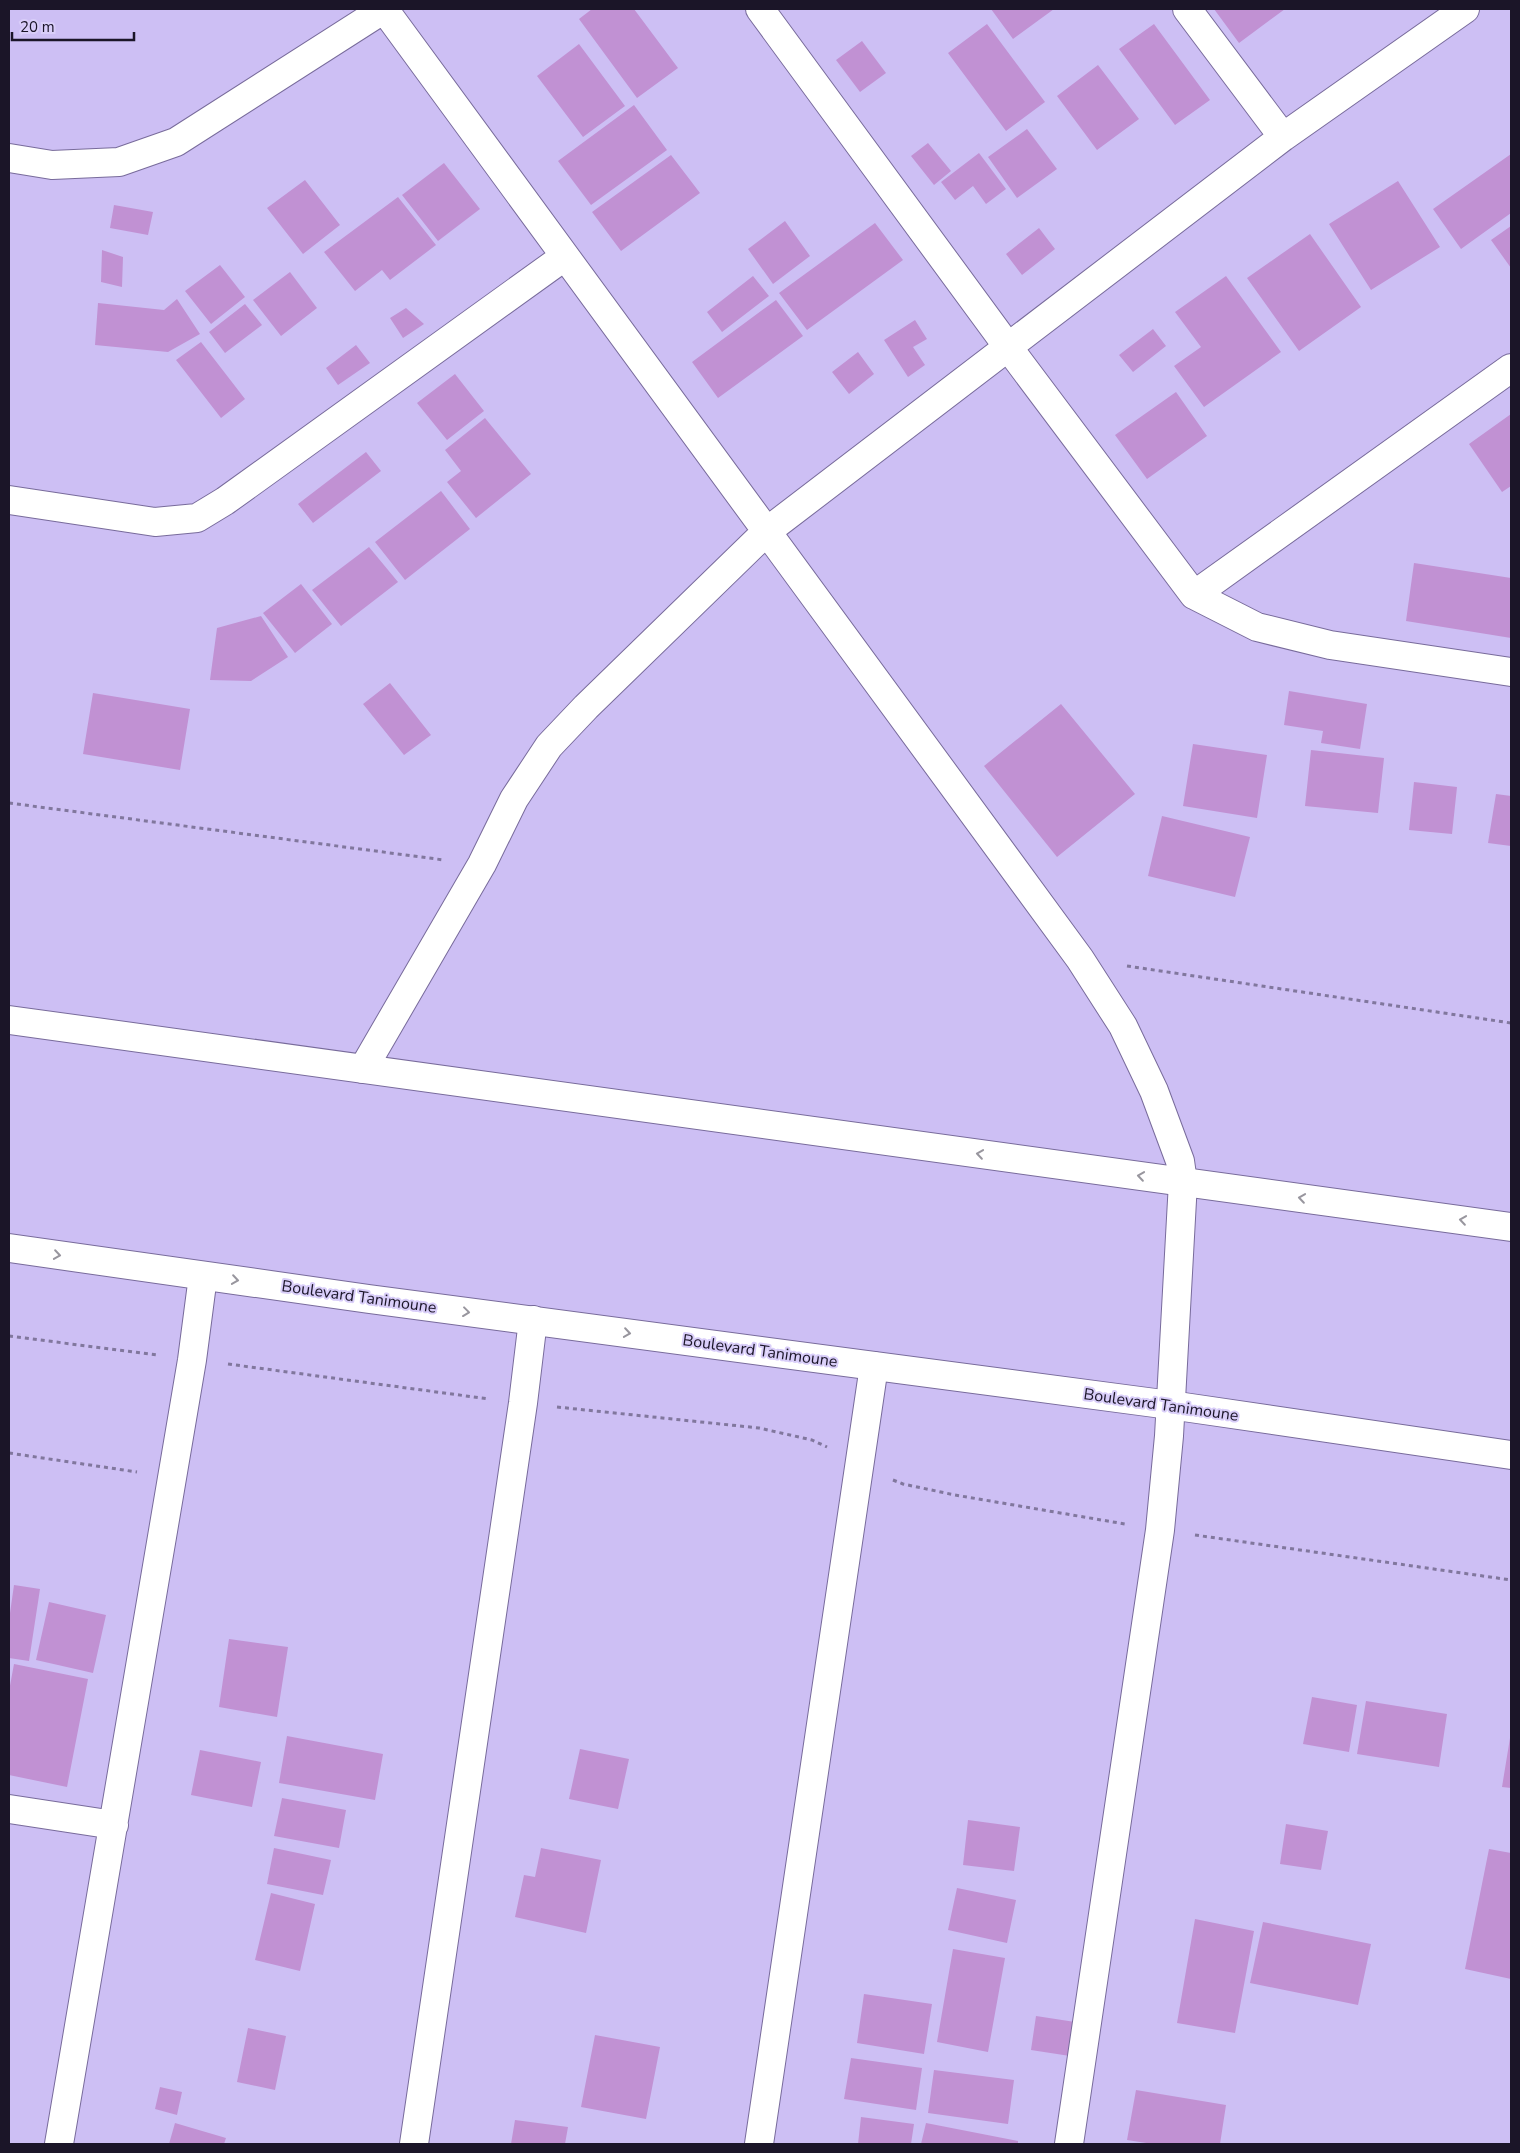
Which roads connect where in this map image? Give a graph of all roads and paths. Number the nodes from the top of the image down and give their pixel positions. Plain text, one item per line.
1 (384, 9) edge
2 (760, 9) edge
3 (1187, 9) edge
4 (1465, 9) edge
5 (1283, 137) junction
6 (9, 158) edge
7 (564, 257) junction
8 (1008, 347) junction
9 (1511, 368) edge
10 (9, 500) edge
11 (766, 532) junction
12 (1194, 595) junction
13 (1511, 672) edge
14 (9, 802) edge
15 (482, 864) junction
16 (1080, 959) junction
17 (9, 1020) edge
18 (1511, 1023) edge
19 (364, 1069) junction
20 (1183, 1182) junction
21 (1511, 1227) edge
22 (9, 1248) edge
23 (203, 1276) junction
24 (533, 1320) junction
25 (9, 1336) edge
26 (192, 1360) junction
27 (874, 1366) junction
28 (523, 1403) junction
29 (1170, 1405) junction
30 (9, 1452) edge
31 (1511, 1455) edge
32 (859, 1464) junction
33 (171, 1477) junction
34 (1160, 1530) junction
35 (1511, 1580) edge
36 (9, 1810) edge
37 (114, 1825) junction
38 (59, 2144) edge
39 (414, 2144) edge
40 (759, 2144) edge
41 (1069, 2144) edge

1 - 6 street
1 - 7 street
2 - 8 street
3 - 5 street
4 - 5 street
5 - 8 street
7 - 10 street
7 - 11 street
8 - 11 street
8 - 12 street
9 - 12 street
11 - 15 street
11 - 16 street
12 - 13 street
14 - 15 path
15 - 19 street
16 - 18 path
16 - 20 street
17 - 19 street
20 -> 19 street
21 -> 20 street
20 - 29 street
22 -> 23 street, Boulevard Tanimoune
23 -> 24 street, Boulevard Tanimoune
23 - 26 street
24 -> 27 street, Boulevard Tanimoune
24 - 28 street
25 - 26 path
26 - 28 path
26 - 33 street
27 - 29 street, Boulevard Tanimoune
27 - 32 street
28 - 32 path
28 - 39 street
29 - 31 street, Boulevard Tanimoune
29 - 34 street
30 - 33 path
32 - 34 path
32 - 40 street
33 - 37 street
34 - 35 path
34 - 41 street
36 - 37 street
37 - 38 street

